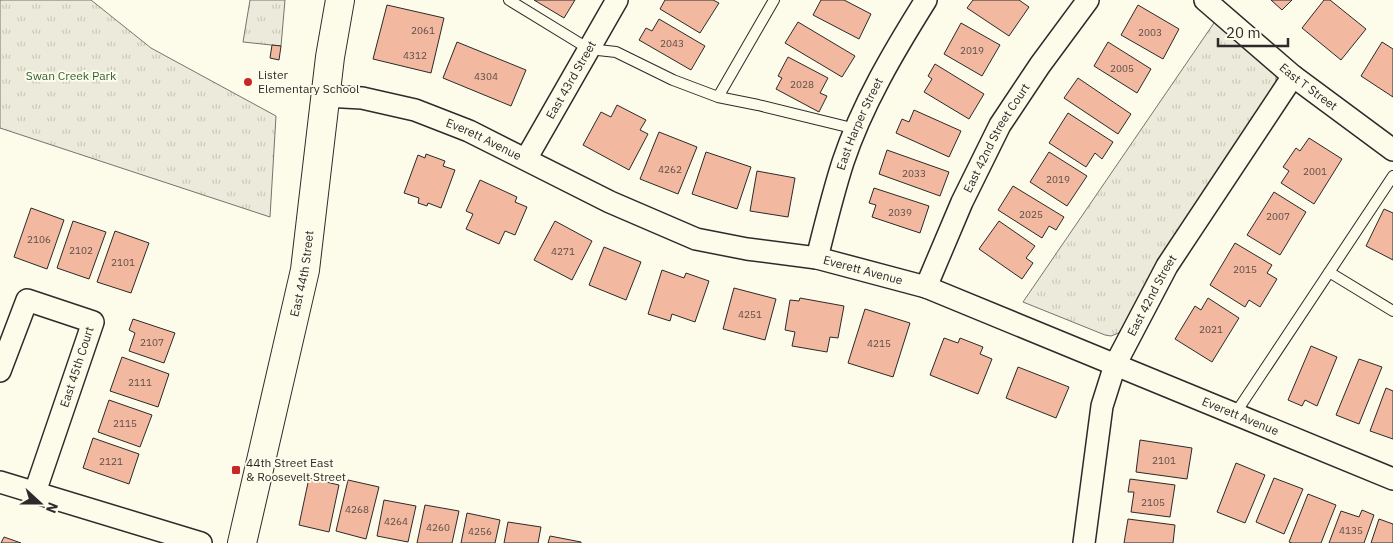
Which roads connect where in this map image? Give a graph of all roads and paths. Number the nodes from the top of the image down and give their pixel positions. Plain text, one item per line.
1 (340, 0) edge
2 (509, 0) edge
3 (618, 0) edge
4 (774, 0) edge
5 (926, 0) edge
6 (1088, 0) edge
7 (1205, 0) edge
8 (589, 49) junction
9 (1293, 76) junction
10 (326, 96) junction
11 (718, 97) junction
12 (856, 129) junction
13 (1393, 150) edge
14 (526, 159) junction
15 (1393, 176) edge
16 (817, 258) junction
17 (1329, 272) junction
18 (926, 287) junction
19 (1393, 311) edge
20 (1116, 364) junction
21 (0, 371) edge
22 (1235, 414) junction
23 (1393, 479) edge
24 (0, 482) edge
25 (35, 492) junction
26 (201, 543) edge
27 (242, 543) edge
28 (1084, 543) edge

1 - 10 street, East 44th Street
2 - 8 lane
3 - 8 street, East 43rd Street
4 - 11 lane
5 - 12 street, East Harper Street
6 - 18 street, East 42nd Street Court
7 - 9 street, East T Street
8 - 11 lane
8 - 14 street, East 43rd Street
9 - 13 street, East T Street
9 - 20 street, East 42nd Street
10 - 14 street, Everett Avenue
10 - 27 street, East 44th Street
11 - 12 lane
12 - 16 street, East Harper Street
14 - 16 street, Everett Avenue
15 - 17 lane
16 - 18 street, Everett Avenue
17 - 19 lane
17 - 22 lane
18 - 20 street, Everett Avenue
20 - 22 street, Everett Avenue
20 - 28 street, East 42nd Street
21 - 25 street, East 45th Court
22 - 23 street, Everett Avenue
24 - 25 street
25 - 26 street

